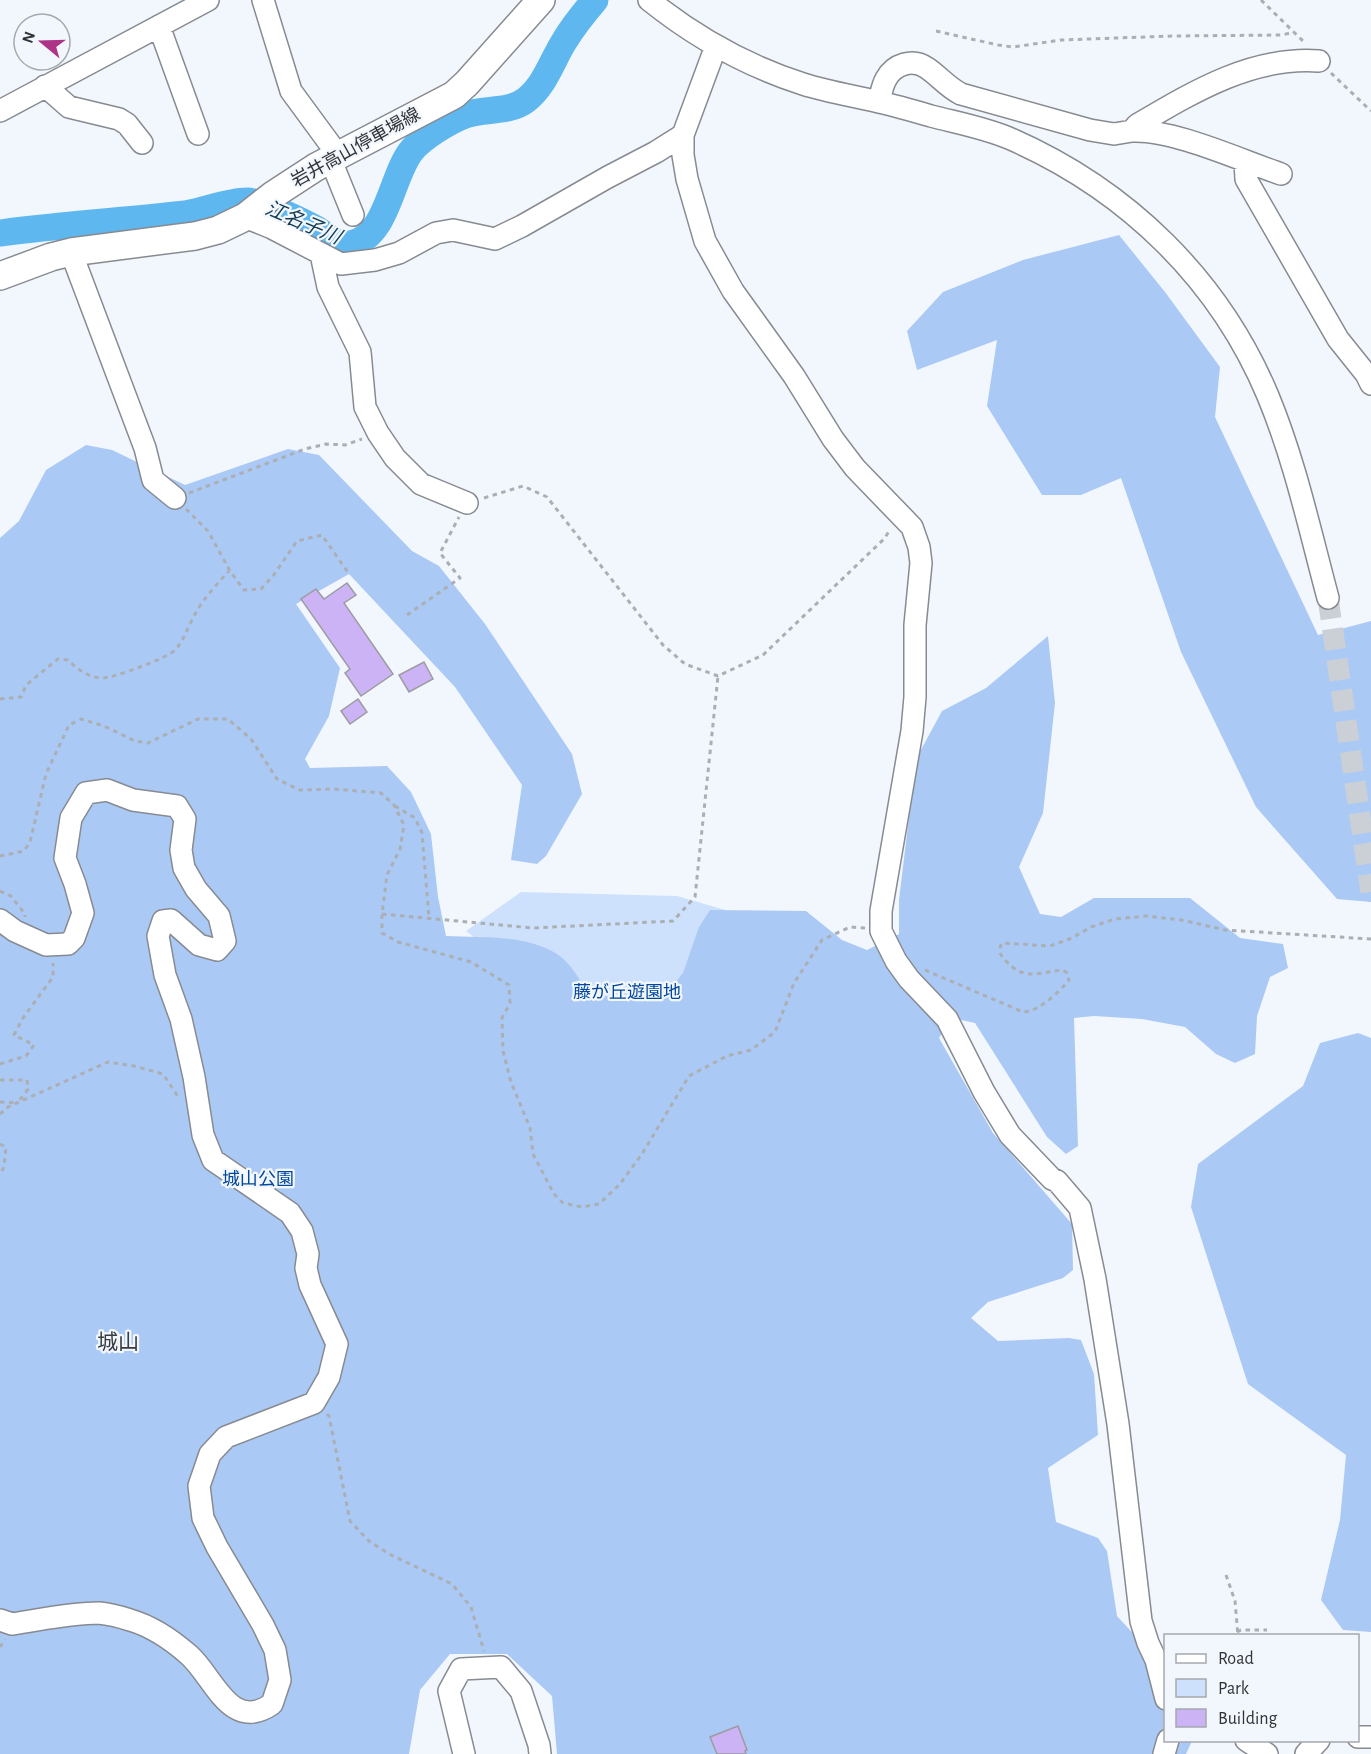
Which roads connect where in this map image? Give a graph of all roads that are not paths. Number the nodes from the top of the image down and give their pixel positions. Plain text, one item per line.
1 (208, 0) edge
2 (262, 0) edge
3 (541, 0) edge
4 (649, 0) edge
5 (179, 7) edge
6 (159, 26) junction
7 (716, 46) junction
8 (1319, 61) road end
9 (45, 86) junction
10 (879, 102) junction
11 (0, 111) edge
12 (1132, 131) junction
13 (198, 134) dead end
14 (682, 135) junction
15 (142, 143) dead end
16 (332, 158) junction
17 (1245, 162) junction
18 (1281, 174) dead end
19 (353, 215) dead end
20 (246, 216) junction
21 (71, 252) junction
22 (321, 254) junction
23 (0, 276) edge
24 (1371, 384) edge
25 (175, 498) road end
26 (467, 503) road end
27 (1328, 598) tunnel mouth
28 (0, 920) edge
29 (0, 1620) edge
30 (1164, 1694) edge
31 (1249, 1742) edge
32 (1317, 1742) edge
33 (464, 1754) edge
34 (540, 1754) edge
35 (1267, 1754) edge
36 (1306, 1754) edge

1 - 5 street
2 - 16 street
3 - 16 main road, 岩井高山停車場線
4 - 7 street
5 - 6 street
6 - 9 street
6 - 13 street
7 - 10 street
7 - 14 street
8 - 12 street
9 - 11 street
9 - 15 street
10 - 12 street
10 - 27 street
12 - 17 street
14 - 22 street
14 - 30 street
16 - 19 street
16 - 20 main road, 岩井高山停車場線
17 - 18 street
17 - 24 street
20 - 21 main road, 岩井高山停車場線
20 - 22 street
21 - 23 main road, 岩井高山停車場線
21 - 25 street
22 - 26 street
28 - 29 street
31 - 35 street
32 - 36 street
33 - 34 street

